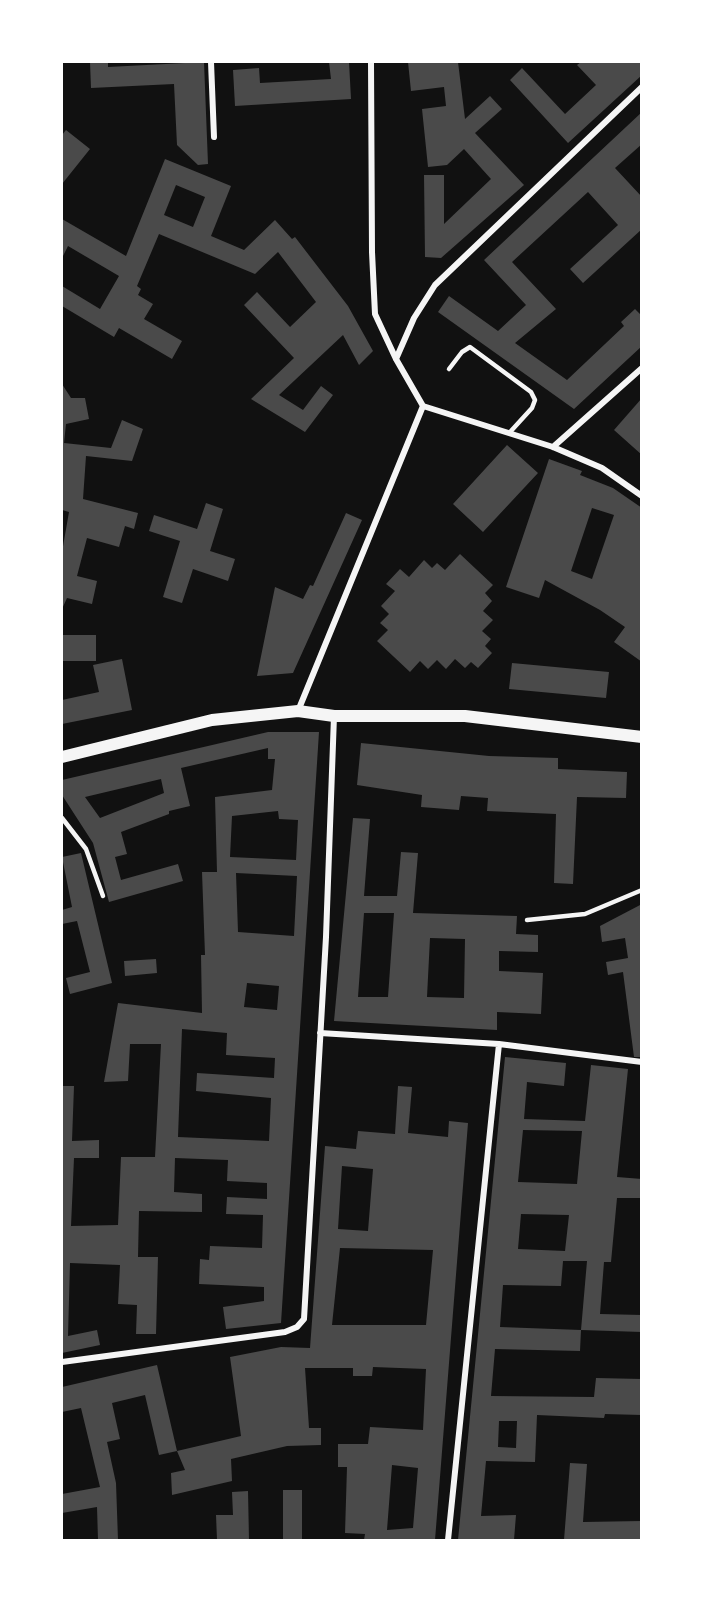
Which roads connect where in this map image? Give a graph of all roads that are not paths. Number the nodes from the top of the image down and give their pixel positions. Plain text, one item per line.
1 (211, 62) edge
2 (371, 62) edge
3 (642, 87) edge
4 (214, 137) dead end
5 (396, 359) junction
6 (642, 368) edge
7 (448, 369) dead end
8 (423, 406) junction
9 (511, 431) junction
10 (553, 447) junction
11 (642, 496) edge
12 (298, 711) junction
13 (334, 716) junction
14 (642, 737) edge
15 (62, 757) edge
16 (62, 818) edge
17 (642, 890) edge
18 (103, 896) dead end
19 (527, 920) dead end
20 (320, 1033) junction
21 (499, 1044) junction
22 (642, 1062) edge
23 (62, 1362) edge
24 (448, 1540) edge

1 - 4 street
2 - 5 street
3 - 5 street
5 - 8 street
6 - 10 street
7 - 9 lane
8 - 9 street
8 - 12 street
9 - 10 street
10 - 11 street
12 - 13 main road
12 - 15 main road
13 - 14 main road
13 - 20 street
16 - 18 lane
17 - 19 lane
20 - 21 street
20 - 23 street
21 - 22 street
21 - 24 street

